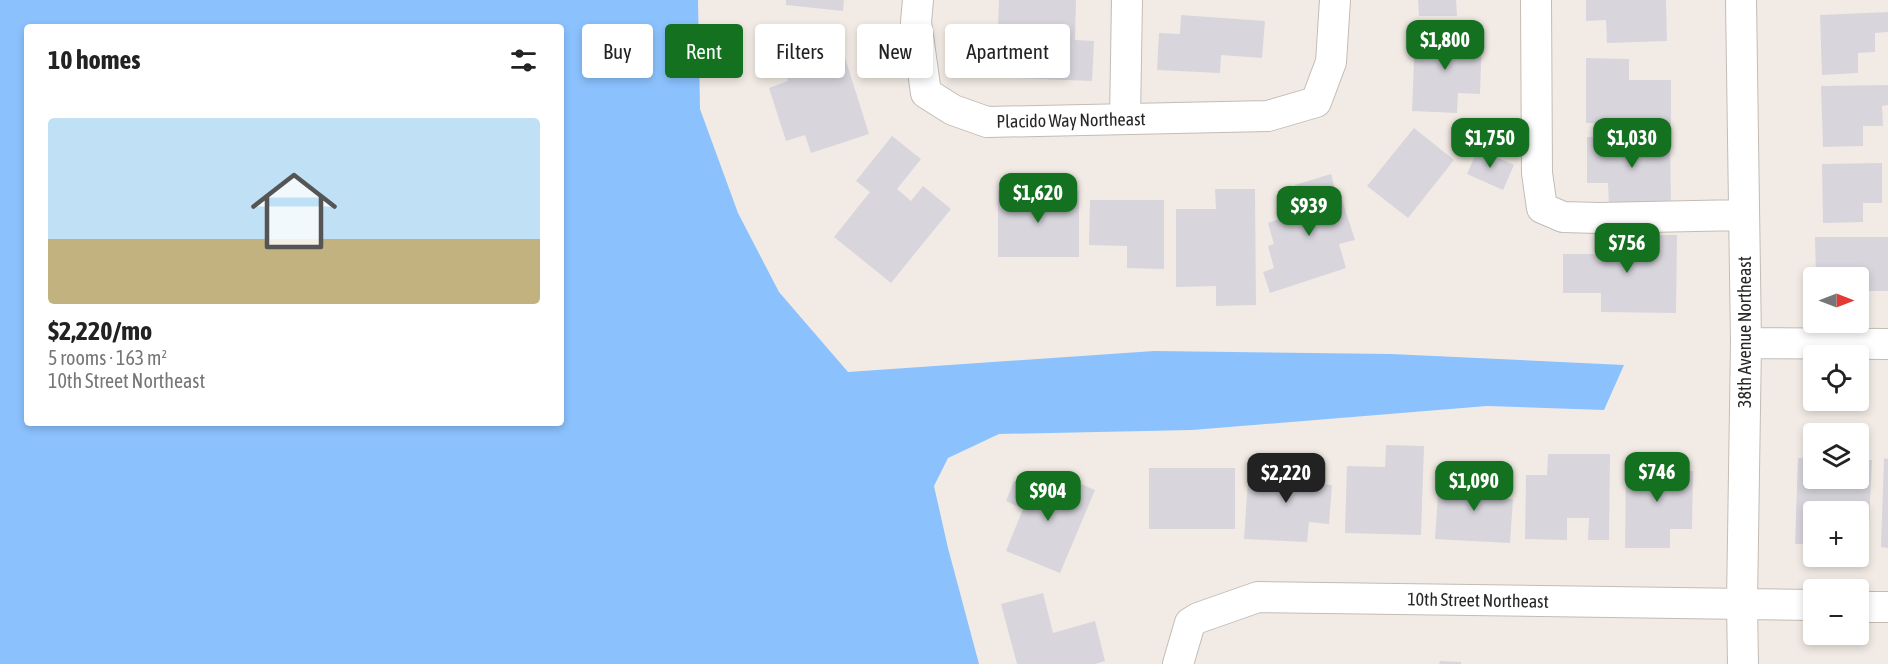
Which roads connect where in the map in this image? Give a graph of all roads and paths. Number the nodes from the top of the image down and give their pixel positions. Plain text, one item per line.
1 (918, 0) edge
2 (1127, 0) edge
3 (1335, 0) edge
4 (1536, 0) edge
5 (1741, 0) edge
6 (1125, 119) junction
7 (1743, 215) junction
8 (1746, 343) junction
9 (1888, 344) edge
10 (1742, 603) junction
11 (1803, 605) edge
12 (1869, 607) edge
13 (1888, 607) edge
14 (1178, 664) edge
15 (1743, 664) edge

1 - 6 street, Placido Way Northeast
2 - 6 street
3 - 6 street, Placido Way Northeast
4 - 7 street
5 - 7 street, 38th Avenue Northeast
7 - 8 street, 38th Avenue Northeast
8 - 9 street
8 - 10 street, 38th Avenue Northeast
10 - 11 street, 10th Street Northeast
10 - 14 street, 10th Street Northeast
10 - 15 street, 38th Avenue Northeast
12 - 13 street

